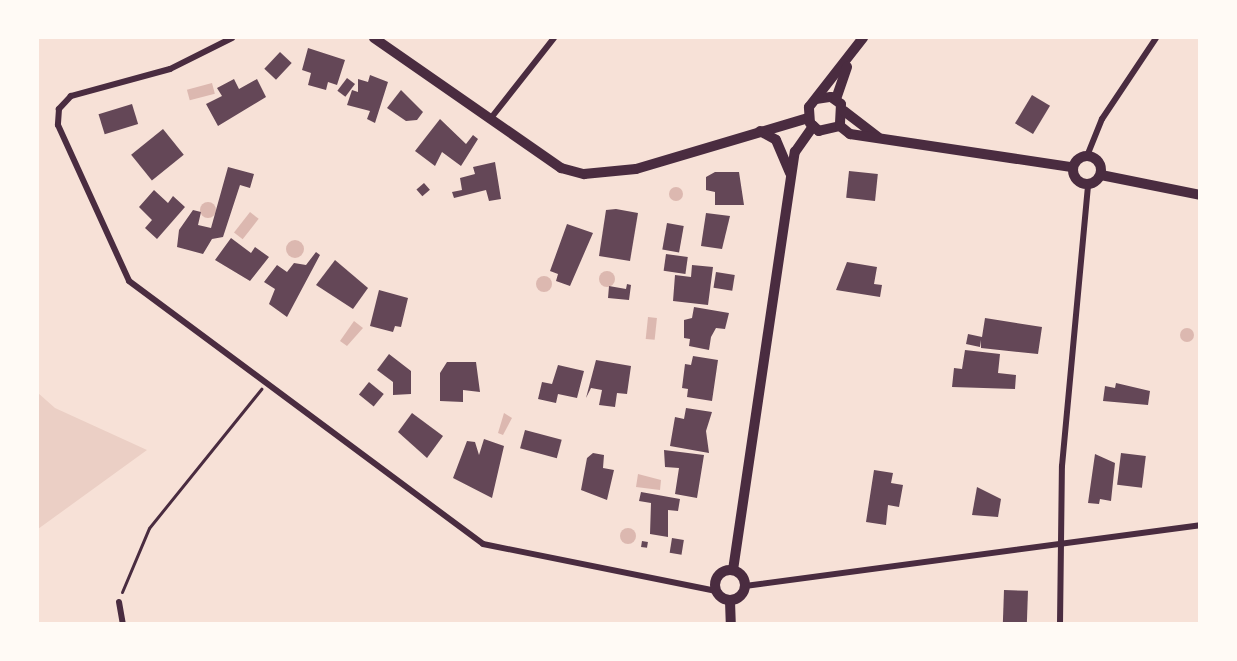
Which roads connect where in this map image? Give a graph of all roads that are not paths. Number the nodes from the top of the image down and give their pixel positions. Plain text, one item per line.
1 (232, 38) edge
2 (374, 38) edge
3 (554, 38) edge
4 (863, 38) edge
5 (1156, 38) edge
6 (849, 62) junction
7 (816, 99) junction
8 (836, 99) junction
9 (844, 111) junction
10 (491, 117) junction
11 (811, 122) junction
12 (840, 126) junction
13 (760, 131) junction
14 (879, 137) junction
15 (1087, 156) junction
16 (1072, 167) junction
17 (791, 175) junction
18 (1101, 175) junction
19 (1088, 185) junction
20 (1200, 195) edge
21 (1200, 525) edge
22 (1058, 542) junction
23 (733, 570) junction
24 (746, 586) junction
25 (716, 591) junction
26 (730, 601) junction
27 (119, 602) dead end
28 (123, 624) edge
29 (731, 624) edge
30 (1060, 624) edge

1 - 25 street
2 - 10 street
3 - 10 street
4 - 6 street
5 - 15 street
6 - 7 street
6 - 8 street
7 - 8 street
7 - 11 street
8 - 9 street
9 - 12 street
9 - 14 street
10 - 13 street
11 - 12 street
11 - 13 street
11 - 17 street
12 - 14 street
13 - 17 street
14 - 16 street
15 - 16 street
15 - 18 street
16 - 19 street
17 - 23 street
18 - 19 street
18 - 20 street
19 - 22 street
21 - 22 street
22 - 24 street
22 - 30 street
23 - 24 street
23 - 25 street
24 - 26 street
25 - 26 street
26 - 29 street
27 - 28 street

